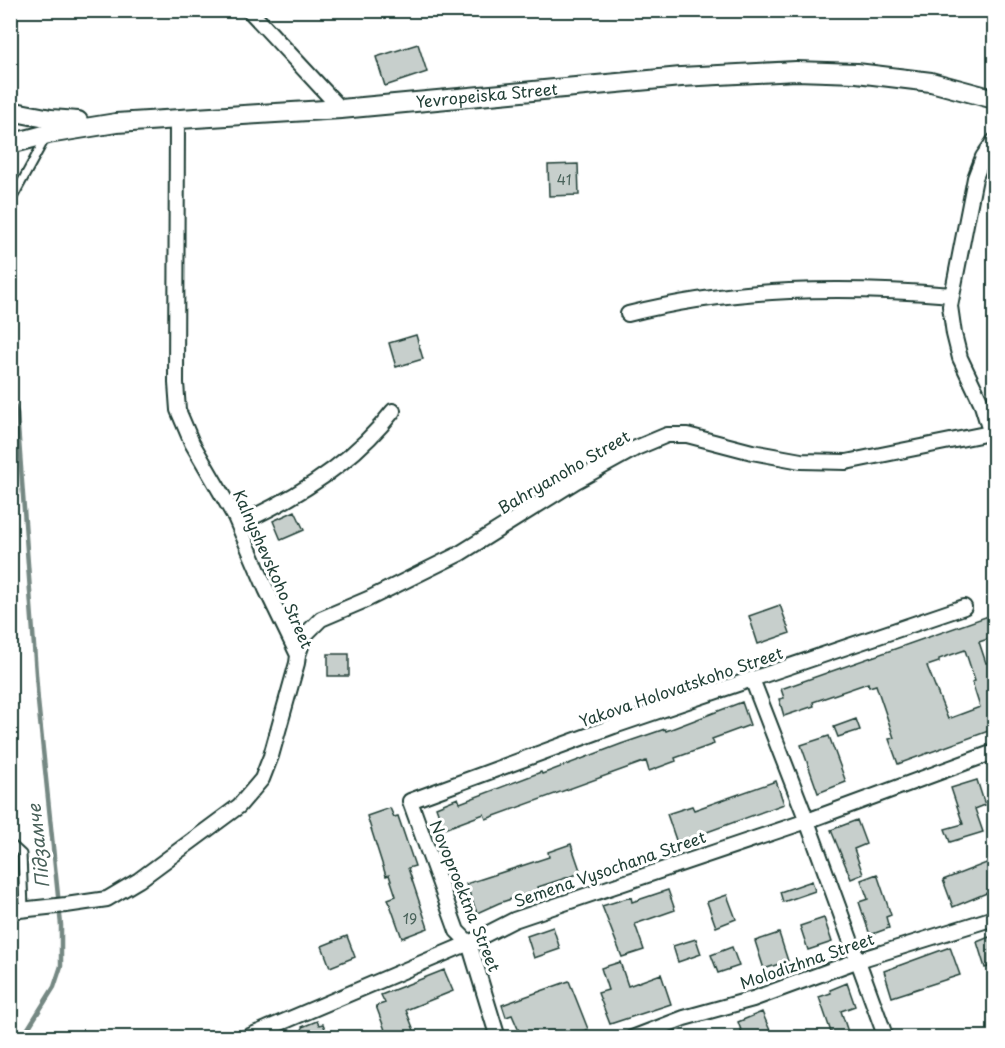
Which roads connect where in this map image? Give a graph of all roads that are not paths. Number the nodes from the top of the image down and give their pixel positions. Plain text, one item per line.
1 (249, 10) edge
2 (994, 99) edge
3 (341, 110) junction
4 (10, 111) edge
5 (177, 119) junction
6 (116, 123) junction
7 (48, 134) junction
8 (994, 141) edge
9 (10, 144) edge
10 (10, 203) edge
11 (952, 295) junction
12 (628, 314) dead end
13 (393, 411) dead end
14 (992, 439) edge
15 (238, 524) junction
16 (964, 607) dead end
17 (298, 655) junction
18 (752, 679) junction
19 (994, 752) edge
20 (410, 801) joint
21 (807, 821) junction
22 (10, 843) edge
23 (17, 910) edge
24 (994, 918) edge
25 (469, 943) junction
26 (859, 960) junction
27 (245, 1038) edge
28 (498, 1038) edge
29 (632, 1038) edge
30 (886, 1038) edge

1 - 3 street
2 - 3 main road, Yevropeiska Street
3 - 5 main road, Yevropeiska Street
4 - 6 main road
5 - 6 main road, Yevropeiska Street
5 - 15 street, Kalnyshevskoho Street
6 - 7 main road
7 - 9 main road
7 - 10 lane
8 - 11 street
11 - 12 street
11 - 14 street
13 - 15 street
14 - 17 street, Bahryanoho Street
15 - 17 street, Kalnyshevskoho Street
16 - 18 street, Yakova Holovatskoho Street
17 - 23 street, Kalnyshevskoho Street
18 - 20 street, Yakova Holovatskoho Street
18 - 21 street
19 - 21 street, Semena Vysochana Street
20 - 25 street, Novoproektna Street
21 - 25 street, Semena Vysochana Street
21 - 26 street
22 - 23 lane
24 - 26 street, Molodizhna Street
25 - 27 street, Semena Vysochana Street
25 - 28 street, Novoproektna Street
26 - 29 street, Molodizhna Street
26 - 30 street

